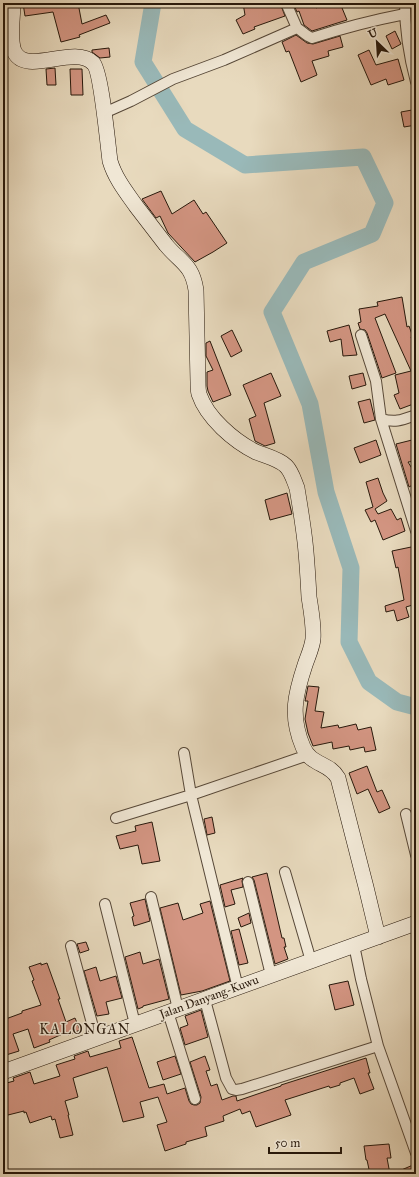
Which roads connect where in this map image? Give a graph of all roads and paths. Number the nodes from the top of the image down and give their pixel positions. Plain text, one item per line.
1 (13, 3) edge
2 (286, 3) edge
3 (405, 3) edge
4 (405, 14) junction
5 (297, 28) junction
6 (7, 32) edge
7 (411, 39) edge
8 (416, 82) edge
9 (104, 113) junction
10 (361, 335) dead end
11 (416, 415) edge
12 (381, 419) junction
13 (416, 531) edge
14 (184, 753) dead end
15 (308, 756) junction
16 (191, 795) junction
17 (406, 814) dead end
18 (116, 818) dead end
19 (416, 855) edge
20 (285, 872) dead end
21 (248, 882) dead end
22 (151, 897) dead end
23 (105, 904) dead end
24 (416, 923) edge
25 (378, 937) junction
26 (71, 946) dead end
27 (354, 946) junction
28 (310, 961) junction
29 (271, 975) junction
30 (238, 988) junction
31 (205, 1000) junction
32 (173, 1010) junction
33 (135, 1024) junction
34 (96, 1038) junction
35 (378, 1046) junction
36 (3, 1072) edge
37 (195, 1099) dead end
38 (416, 1153) edge

1 - 6 street
2 - 5 street
3 - 4 street
4 - 5 street
4 - 7 street
5 - 9 street
6 - 9 street
7 - 8 street
9 - 15 street
10 - 12 street
11 - 12 street
12 - 13 street
14 - 16 street
15 - 16 street
15 - 25 street
16 - 18 street
16 - 30 street
17 - 19 street
20 - 28 street
21 - 29 street
22 - 32 street
23 - 33 street
24 - 25 street, Jalan Danyang-Kuwu
25 - 27 street, Jalan Danyang-Kuwu
26 - 34 street
27 - 28 street, Jalan Danyang-Kuwu
27 - 35 street
28 - 29 street, Jalan Danyang-Kuwu
29 - 30 street, Jalan Danyang-Kuwu
30 - 31 street, Jalan Danyang-Kuwu
31 - 32 street, Jalan Danyang-Kuwu
31 - 35 street
32 - 33 street, Jalan Danyang-Kuwu
32 - 37 street
33 - 34 street, Jalan Danyang-Kuwu
34 - 36 street, Jalan Danyang-Kuwu
35 - 38 street

